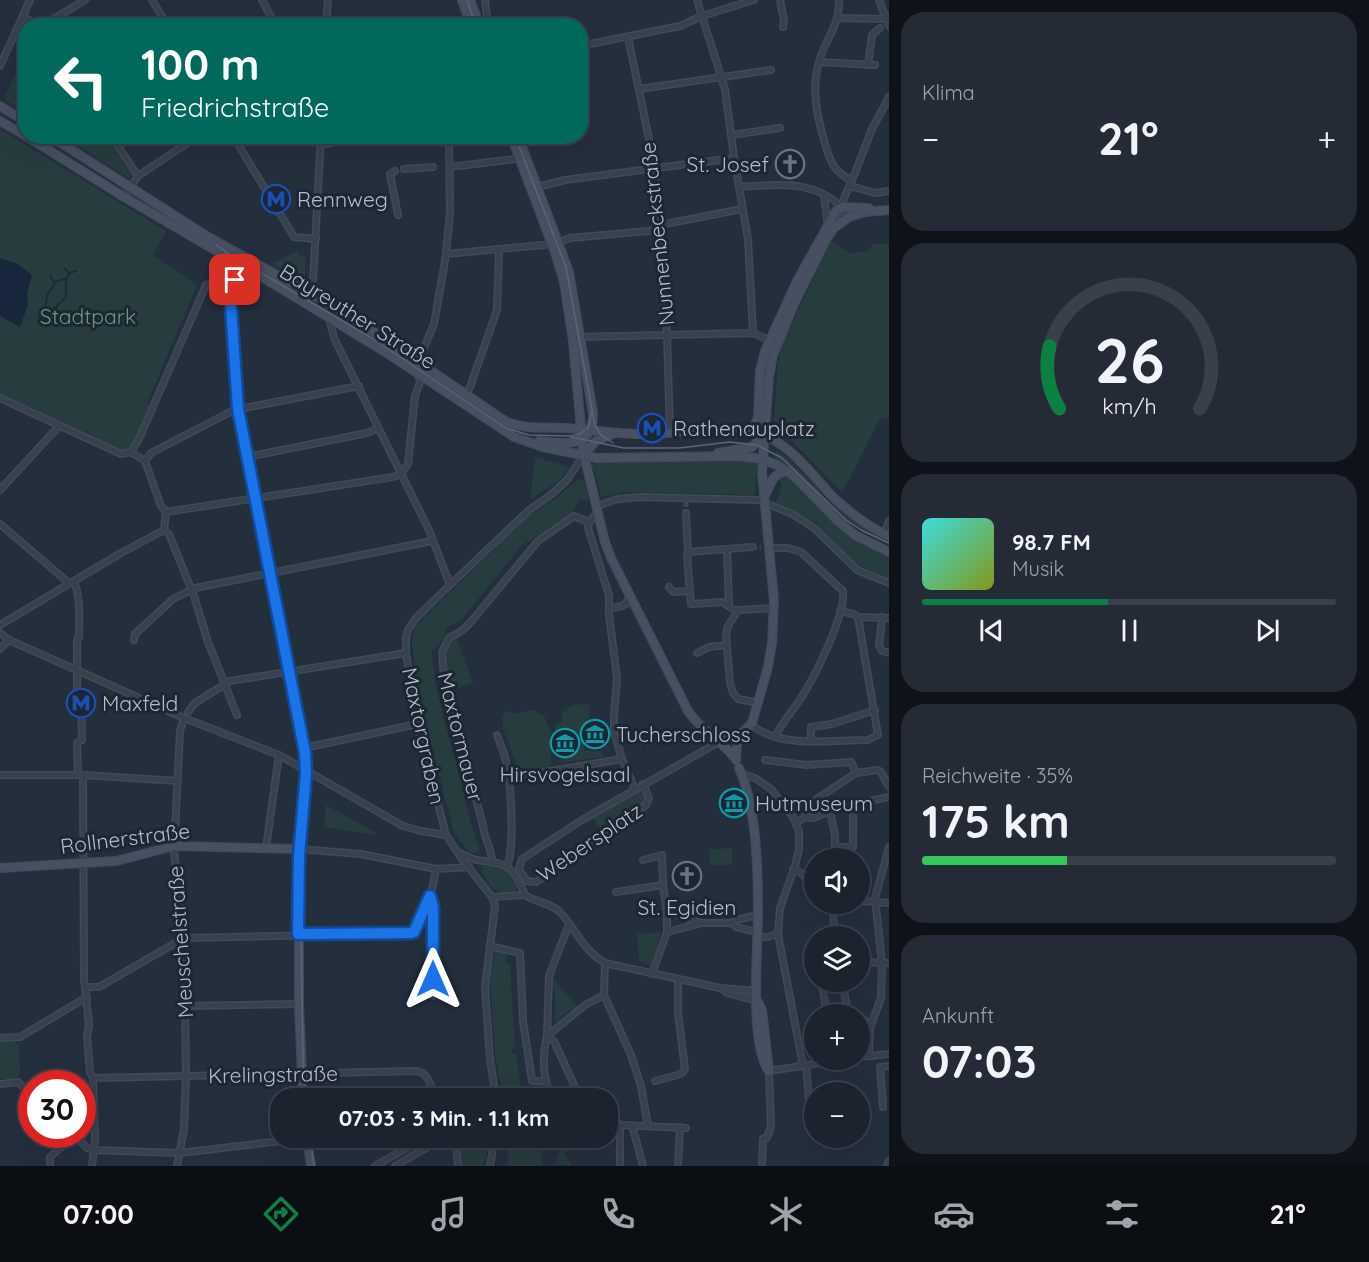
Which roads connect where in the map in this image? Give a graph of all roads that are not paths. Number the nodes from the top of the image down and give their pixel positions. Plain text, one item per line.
1 (30, 0) edge
2 (85, 0) edge
3 (152, 0) edge
4 (262, 0) edge
5 (328, 0) edge
6 (462, 0) edge
7 (470, 0) edge
8 (485, 0) edge
9 (698, 0) edge
10 (754, 0) edge
11 (780, 0) edge
12 (839, 0) edge
13 (879, 0) edge
14 (740, 2) edge
15 (23, 15) junction
16 (702, 16) junction
17 (22, 18) edge
18 (28, 18) edge
19 (54, 18) edge
20 (163, 18) edge
21 (272, 18) edge
22 (327, 18) edge
23 (468, 18) edge
24 (477, 18) edge
25 (487, 18) edge
26 (838, 18) junction
27 (886, 19) junction
28 (18, 26) edge
29 (872, 26) dead end
30 (889, 26) edge
31 (783, 27) dead end
32 (880, 28) dead end
33 (872, 35) junction
34 (628, 37) junction
35 (588, 44) edge
36 (819, 62) junction
37 (0, 66) edge
38 (771, 70) dead end
39 (722, 78) junction
40 (639, 89) junction
41 (889, 97) edge
42 (887, 104) edge
43 (0, 106) edge
44 (18, 117) edge
45 (0, 121) edge
46 (780, 128) dead end
47 (18, 131) edge
48 (731, 135) junction
49 (39, 144) edge
50 (63, 144) edge
51 (116, 144) edge
52 (186, 144) edge
53 (238, 144) edge
54 (325, 144) edge
55 (449, 144) edge
56 (515, 144) edge
57 (520, 144) edge
58 (320, 145) joint
59 (523, 158) junction
60 (734, 158) junction
61 (433, 167) dead end
62 (450, 167) junction
63 (655, 168) junction
64 (404, 169) dead end
65 (394, 171) dead end
66 (138, 176) junction
67 (851, 183) junction
68 (130, 186) junction
69 (537, 187) junction
70 (739, 187) junction
71 (889, 191) edge
72 (824, 196) junction
73 (124, 197) junction
74 (841, 208) junction
75 (742, 209) junction
76 (886, 210) edge
77 (398, 215) dead end
78 (849, 217) junction
79 (828, 225) junction
80 (660, 227) junction
81 (827, 238) junction
82 (316, 239) junction
83 (556, 243) junction
84 (222, 245) junction
85 (500, 250) junction
86 (237, 253) junction
87 (446, 254) junction
88 (227, 257) junction
89 (255, 273) junction
90 (229, 280) junction
91 (309, 291) junction
92 (230, 293) junction
93 (328, 317) junction
94 (753, 333) junction
95 (781, 333) junction
96 (667, 334) junction
97 (577, 337) junction
98 (769, 340) junction
99 (418, 362) junction
100 (418, 373) junction
101 (359, 386) junction
102 (466, 394) junction
103 (0, 398) edge
104 (238, 409) junction
105 (59, 426) junction
106 (378, 428) junction
107 (580, 429) junction
108 (590, 430) junction
109 (751, 431) junction
110 (616, 433) junction
111 (670, 433) junction
112 (764, 435) junction
113 (520, 440) junction
114 (581, 441) junction
115 (130, 452) junction
116 (583, 455) junction
117 (708, 456) junction
118 (247, 457) junction
119 (762, 459) junction
120 (145, 460) junction
121 (788, 471) junction
122 (401, 474) junction
123 (0, 490) edge
124 (255, 498) junction
125 (764, 499) junction
126 (597, 509) junction
127 (166, 512) junction
128 (686, 513) tunnel mouth
129 (589, 522) junction
130 (889, 522) edge
131 (0, 524) edge
132 (164, 530) junction
133 (886, 535) edge
134 (432, 541) junction
135 (752, 547) tunnel mouth
136 (766, 547) junction
137 (727, 549) junction
138 (889, 552) edge
139 (688, 554) junction
140 (270, 573) junction
141 (72, 582) junction
142 (889, 583) edge
143 (450, 585) junction
144 (669, 587) dead end
145 (192, 591) junction
146 (690, 591) junction
147 (630, 596) junction
148 (774, 605) junction
149 (729, 606) junction
150 (609, 609) junction
151 (736, 611) junction
152 (840, 612) junction
153 (858, 617) junction
154 (882, 617) junction
155 (889, 618) edge
156 (0, 625) edge
157 (0, 633) edge
158 (9, 640) junction
159 (134, 640) dead end
160 (726, 645) junction
161 (0, 649) edge
162 (697, 652) dead end
163 (889, 652) edge
164 (406, 653) junction
165 (77, 669) junction
166 (290, 670) junction
167 (224, 683) junction
168 (759, 703) junction
169 (875, 710) junction
170 (186, 715) junction
171 (237, 715) dead end
172 (417, 724) junction
173 (751, 725) junction
174 (743, 732) junction
175 (497, 735) dead end
176 (775, 737) junction
177 (811, 740) junction
178 (719, 742) junction
179 (304, 748) junction
180 (279, 755) junction
181 (622, 759) junction
182 (765, 760) dead end
183 (739, 767) junction
184 (306, 770) junction
185 (856, 773) junction
186 (0, 775) edge
187 (80, 775) junction
188 (508, 777) junction
189 (178, 781) junction
190 (644, 784) junction
191 (889, 787) edge
192 (635, 789) junction
193 (889, 797) edge
194 (851, 804) junction
195 (830, 811) junction
196 (805, 818) junction
197 (796, 823) junction
198 (446, 835) junction
199 (174, 846) junction
200 (836, 847) joint
201 (889, 847) edge
202 (266, 848) junction
203 (299, 849) junction
204 (458, 852) junction
205 (643, 860) dead end
206 (490, 861) junction
207 (84, 863) junction
208 (507, 866) junction
209 (469, 867) junction
210 (0, 868) edge
211 (436, 869) junction
212 (793, 869) junction
213 (474, 873) junction
214 (804, 876) edge
215 (663, 885) junction
216 (432, 892) junction
217 (616, 892) dead end
218 (525, 895) junction
219 (492, 897) junction
220 (870, 902) edge
221 (875, 903) junction
222 (889, 903) edge
223 (667, 912) junction
224 (758, 915) junction
225 (702, 923) junction
226 (732, 923) junction
227 (569, 924) junction
228 (667, 932) junction
229 (298, 934) junction
230 (778, 934) junction
231 (757, 935) junction
232 (184, 938) junction
233 (490, 946) junction
234 (870, 962) edge
235 (605, 963) junction
236 (882, 963) junction
237 (889, 963) edge
238 (652, 974) junction
239 (678, 979) junction
240 (86, 987) junction
241 (720, 988) junction
242 (757, 991) junction
243 (604, 995) junction
244 (433, 996) dead end
245 (87, 997) junction
246 (757, 1001) junction
247 (299, 1004) junction
248 (186, 1006) junction
249 (871, 1024) joint
250 (547, 1036) junction
251 (0, 1038) edge
252 (870, 1040) edge
253 (889, 1054) edge
254 (870, 1056) edge
255 (804, 1060) edge
256 (804, 1065) edge
257 (889, 1066) edge
258 (90, 1070) edge
259 (769, 1071) junction
260 (301, 1073) junction
261 (186, 1075) junction
262 (96, 1078) edge
263 (545, 1081) junction
264 (655, 1081) dead end
265 (18, 1082) edge
266 (0, 1084) edge
267 (302, 1088) edge
268 (431, 1088) edge
269 (494, 1088) edge
270 (548, 1088) edge
271 (575, 1088) edge
272 (883, 1107) dead end
273 (620, 1125) joint
274 (632, 1125) junction
275 (648, 1126) junction
276 (270, 1142) edge
277 (60, 1148) edge
278 (87, 1148) edge
279 (309, 1148) edge
280 (407, 1148) edge
281 (426, 1148) edge
282 (456, 1148) edge
283 (493, 1148) edge
284 (93, 1150) junction
285 (180, 1153) junction
286 (621, 1165) edge
287 (50, 1166) edge
288 (92, 1166) edge
289 (177, 1166) edge
290 (311, 1166) edge
291 (375, 1166) edge
292 (395, 1166) edge
293 (458, 1166) edge
294 (490, 1166) edge
295 (643, 1166) edge
296 (678, 1166) edge
297 (762, 1166) edge

1 - 15 street
2 - 19 street
3 - 20 street
4 - 21 street
5 - 22 street
6 - 23 main road
7 - 24 main road
8 - 25 street
9 - 16 street
10 - 14 street
11 - 31 street
12 - 26 street
13 - 27 street
14 - 16 street
15 - 17 street
15 - 18 street
16 - 34 street
16 - 39 street
26 - 27 street
26 - 36 street
27 - 30 street
28 - 37 street
29 - 33 street
32 - 33 street
33 - 36 street
34 - 35 street
34 - 40 street, Nunnenbeckstraße
36 - 67 street
38 - 39 street
39 - 40 street
39 - 48 street
40 - 63 street, Nunnenbeckstraße
41 - 42 street
42 - 67 street
43 - 44 main road
45 - 47 main road, Bayreuther Straße
46 - 48 street
48 - 60 street
49 - 73 main road, Bayreuther Straße
50 - 68 main road, Bayreuther Straße
51 - 66 street
52 - 66 street
53 - 82 street
54 - 58 street
55 - 62 street
56 - 59 main road
57 - 59 main road
58 - 82 street
59 - 62 street
59 - 69 main road
59 - 83 main road
60 - 63 street
60 - 70 street
61 - 64 street
62 - 87 street
63 - 69 street
63 - 80 street, Nunnenbeckstraße
65 - 77 street
66 - 68 street
67 - 71 street
67 - 74 street
68 - 73 street
68 - 84 main road, Bayreuther Straße
69 - 83 main road
70 - 72 street
70 - 75 street
72 - 74 street
72 - 79 street
73 - 88 main road, Bayreuther Straße
74 - 76 main road
74 - 78 street
74 - 79 main road
74 - 81 street
75 - 80 street
75 - 94 street
76 - 78 main road
78 - 81 main road
79 - 98 main road
80 - 83 street
80 - 96 street, Nunnenbeckstraße
81 - 95 main road
82 - 91 street
83 - 85 street
83 - 97 main road
84 - 86 main road, Bayreuther Straße
84 - 88 main road
85 - 87 street
85 - 102 street
86 - 88 main road
86 - 91 main road, Bayreuther Straße
87 - 99 street
88 - 89 main road, Bayreuther Straße
88 - 90 main road
89 - 92 main road
89 - 93 main road, Bayreuther Straße
90 - 92 main road
90 - 115 street
91 - 99 main road, Bayreuther Straße
92 - 104 main road
93 - 100 main road, Bayreuther Straße
93 - 101 street
94 - 96 street
94 - 98 street
95 - 98 street
95 - 112 main road
96 - 97 street
96 - 111 street, Nunnenbeckstraße
97 - 107 main road
97 - 108 main road
98 - 109 main road
99 - 102 main road, Bayreuther Straße
100 - 113 main road, Bayreuther Straße
100 - 122 street
101 - 104 street
101 - 106 street
102 - 107 main road, Bayreuther Straße
103 - 105 street
104 - 118 main road
104 - 120 street
105 - 115 street
105 - 123 street
106 - 118 street
106 - 122 street
107 - 108 main road
107 - 114 main road
108 - 110 main road
108 - 114 main road
109 - 111 main road
109 - 112 main road
110 - 111 main road
110 - 116 main road
112 - 117 main road
112 - 119 main road
112 - 133 main road
113 - 114 main road
113 - 116 main road, Bayreuther Straße
114 - 116 main road
115 - 120 street
116 - 117 main road
116 - 126 main road
116 - 143 street, Maxtorgraben
117 - 119 main road
118 - 124 main road
119 - 121 main road
119 - 125 main road
120 - 127 street
121 - 125 main road
121 - 138 main road
122 - 124 street
122 - 134 street
124 - 127 street
124 - 140 main road
125 - 126 street
125 - 136 main road
125 - 142 street
126 - 129 street
126 - 147 main road
127 - 132 street
128 - 139 street
129 - 150 street
129 - 206 street, Maxtormauer
130 - 133 street
131 - 141 street
132 - 141 street
132 - 145 street
134 - 140 street
134 - 143 street
135 - 137 street
136 - 148 main road
136 - 152 street
137 - 139 street
137 - 149 street
139 - 146 street
140 - 145 street
140 - 166 main road
141 - 156 street
141 - 165 street
143 - 164 street, Maxtorgraben
144 - 146 street
145 - 159 street
145 - 167 street
146 - 149 street
147 - 150 street
147 - 178 main road
148 - 151 street
148 - 168 main road
149 - 151 street
150 - 181 street
151 - 160 street
152 - 153 street
152 - 176 street
153 - 154 street
153 - 169 street
154 - 155 street
154 - 163 street
157 - 158 street
158 - 161 street
158 - 165 street
160 - 162 street
160 - 168 street
164 - 166 street
164 - 172 street, Maxtorgraben
165 - 170 street
165 - 187 street
166 - 167 street
166 - 179 main road
167 - 170 street
167 - 171 street
168 - 173 main road
169 - 177 street
169 - 177 street
170 - 180 street
170 - 189 street, Meuschelstraße
172 - 179 street
172 - 198 street, Maxtorgraben
173 - 174 main road
173 - 176 street
174 - 178 main road
174 - 183 main road
175 - 188 street
176 - 177 street
178 - 183 main road
178 - 190 street
179 - 184 main road
180 - 184 street
180 - 202 street
181 - 188 street
181 - 192 street
182 - 185 street
183 - 197 street
183 - 224 main road
184 - 198 street
184 - 203 main road
185 - 191 street
185 - 196 street
186 - 187 street
187 - 189 street
187 - 207 street
188 - 208 street
189 - 199 street, Meuschelstraße
190 - 192 street, Webersplatz
190 - 192 street, Webersplatz
193 - 194 street
194 - 195 street
194 - 200 street
195 - 196 street
195 - 200 street
196 - 197 street
197 - 212 street
198 - 204 street, Maxtorgraben
199 - 202 main road, Rollnerstraße
199 - 207 main road, Rollnerstraße
199 - 232 street, Meuschelstraße
201 - 221 street
202 - 203 main road, Rollnerstraße
203 - 211 street, Rollnerstraße
203 - 229 main road
204 - 206 street
204 - 209 street, Maxtorgraben
205 - 215 street
206 - 208 street
206 - 213 street
207 - 210 main road, Rollnerstraße
207 - 240 street
208 - 218 street
209 - 211 street, Rollnerstraße
209 - 213 street, Maxtorgraben
211 - 216 street
212 - 214 street
212 - 230 street
213 - 219 street, Maxtorgraben
215 - 217 street
215 - 223 street
216 - 229 street
216 - 244 street
218 - 219 street
218 - 227 street
219 - 233 street
220 - 221 street
221 - 222 street
221 - 236 street
223 - 225 street
223 - 228 street
224 - 226 street
224 - 231 main road
225 - 226 street
225 - 228 street
226 - 231 street
227 - 235 street
227 - 250 street
228 - 238 street
229 - 232 street
229 - 247 main road
230 - 231 street
230 - 255 street
231 - 242 main road
232 - 240 street
232 - 248 street, Meuschelstraße
233 - 263 street
233 - 269 street
234 - 236 street
235 - 238 street
235 - 243 street
236 - 237 street
236 - 249 street
238 - 239 street
239 - 241 street
239 - 264 street
240 - 245 street
241 - 242 street
241 - 246 street
242 - 246 main road
243 - 250 street
243 - 275 street
245 - 251 street
245 - 258 street
246 - 259 main road
247 - 248 street
247 - 260 main road
248 - 261 street, Meuschelstraße
249 - 252 street
250 - 263 street
250 - 271 street
253 - 254 street
256 - 259 street
257 - 272 street
259 - 297 street
260 - 261 street, Krelingstraße
260 - 267 main road
260 - 268 street, Krelingstraße
261 - 262 street, Krelingstraße
261 - 285 street, Meuschelstraße
263 - 270 street
265 - 266 street
273 - 274 street
273 - 286 street
274 - 275 street
274 - 295 street
275 - 296 street
276 - 285 street
277 - 287 street
278 - 284 street
279 - 290 main road
280 - 291 street
281 - 292 street
282 - 293 street
283 - 294 street
284 - 285 street
284 - 288 street
285 - 289 street, Meuschelstraße

